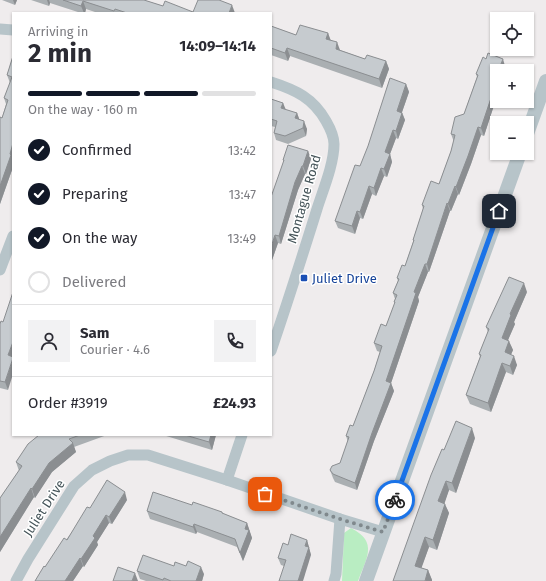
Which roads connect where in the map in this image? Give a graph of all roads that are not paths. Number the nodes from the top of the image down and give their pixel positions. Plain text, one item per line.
1 (0, 29) edge
2 (12, 30) edge
3 (546, 81) edge
4 (272, 82) edge
5 (533, 116) edge
6 (517, 160) edge
7 (12, 239) edge
8 (0, 270) edge
9 (272, 348) edge
10 (242, 436) edge
11 (227, 480) junction
12 (340, 519) junction
13 (383, 532) junction
14 (16, 581) edge
15 (334, 581) edge
16 (366, 581) edge

1 - 2 street
3 - 5 street
4 - 9 street, Montague Road
6 - 13 street
7 - 8 street
10 - 11 street
11 - 12 street, Juliet Drive
11 - 14 street, Juliet Drive
12 - 13 street, Juliet Drive
12 - 15 street
13 - 16 street

